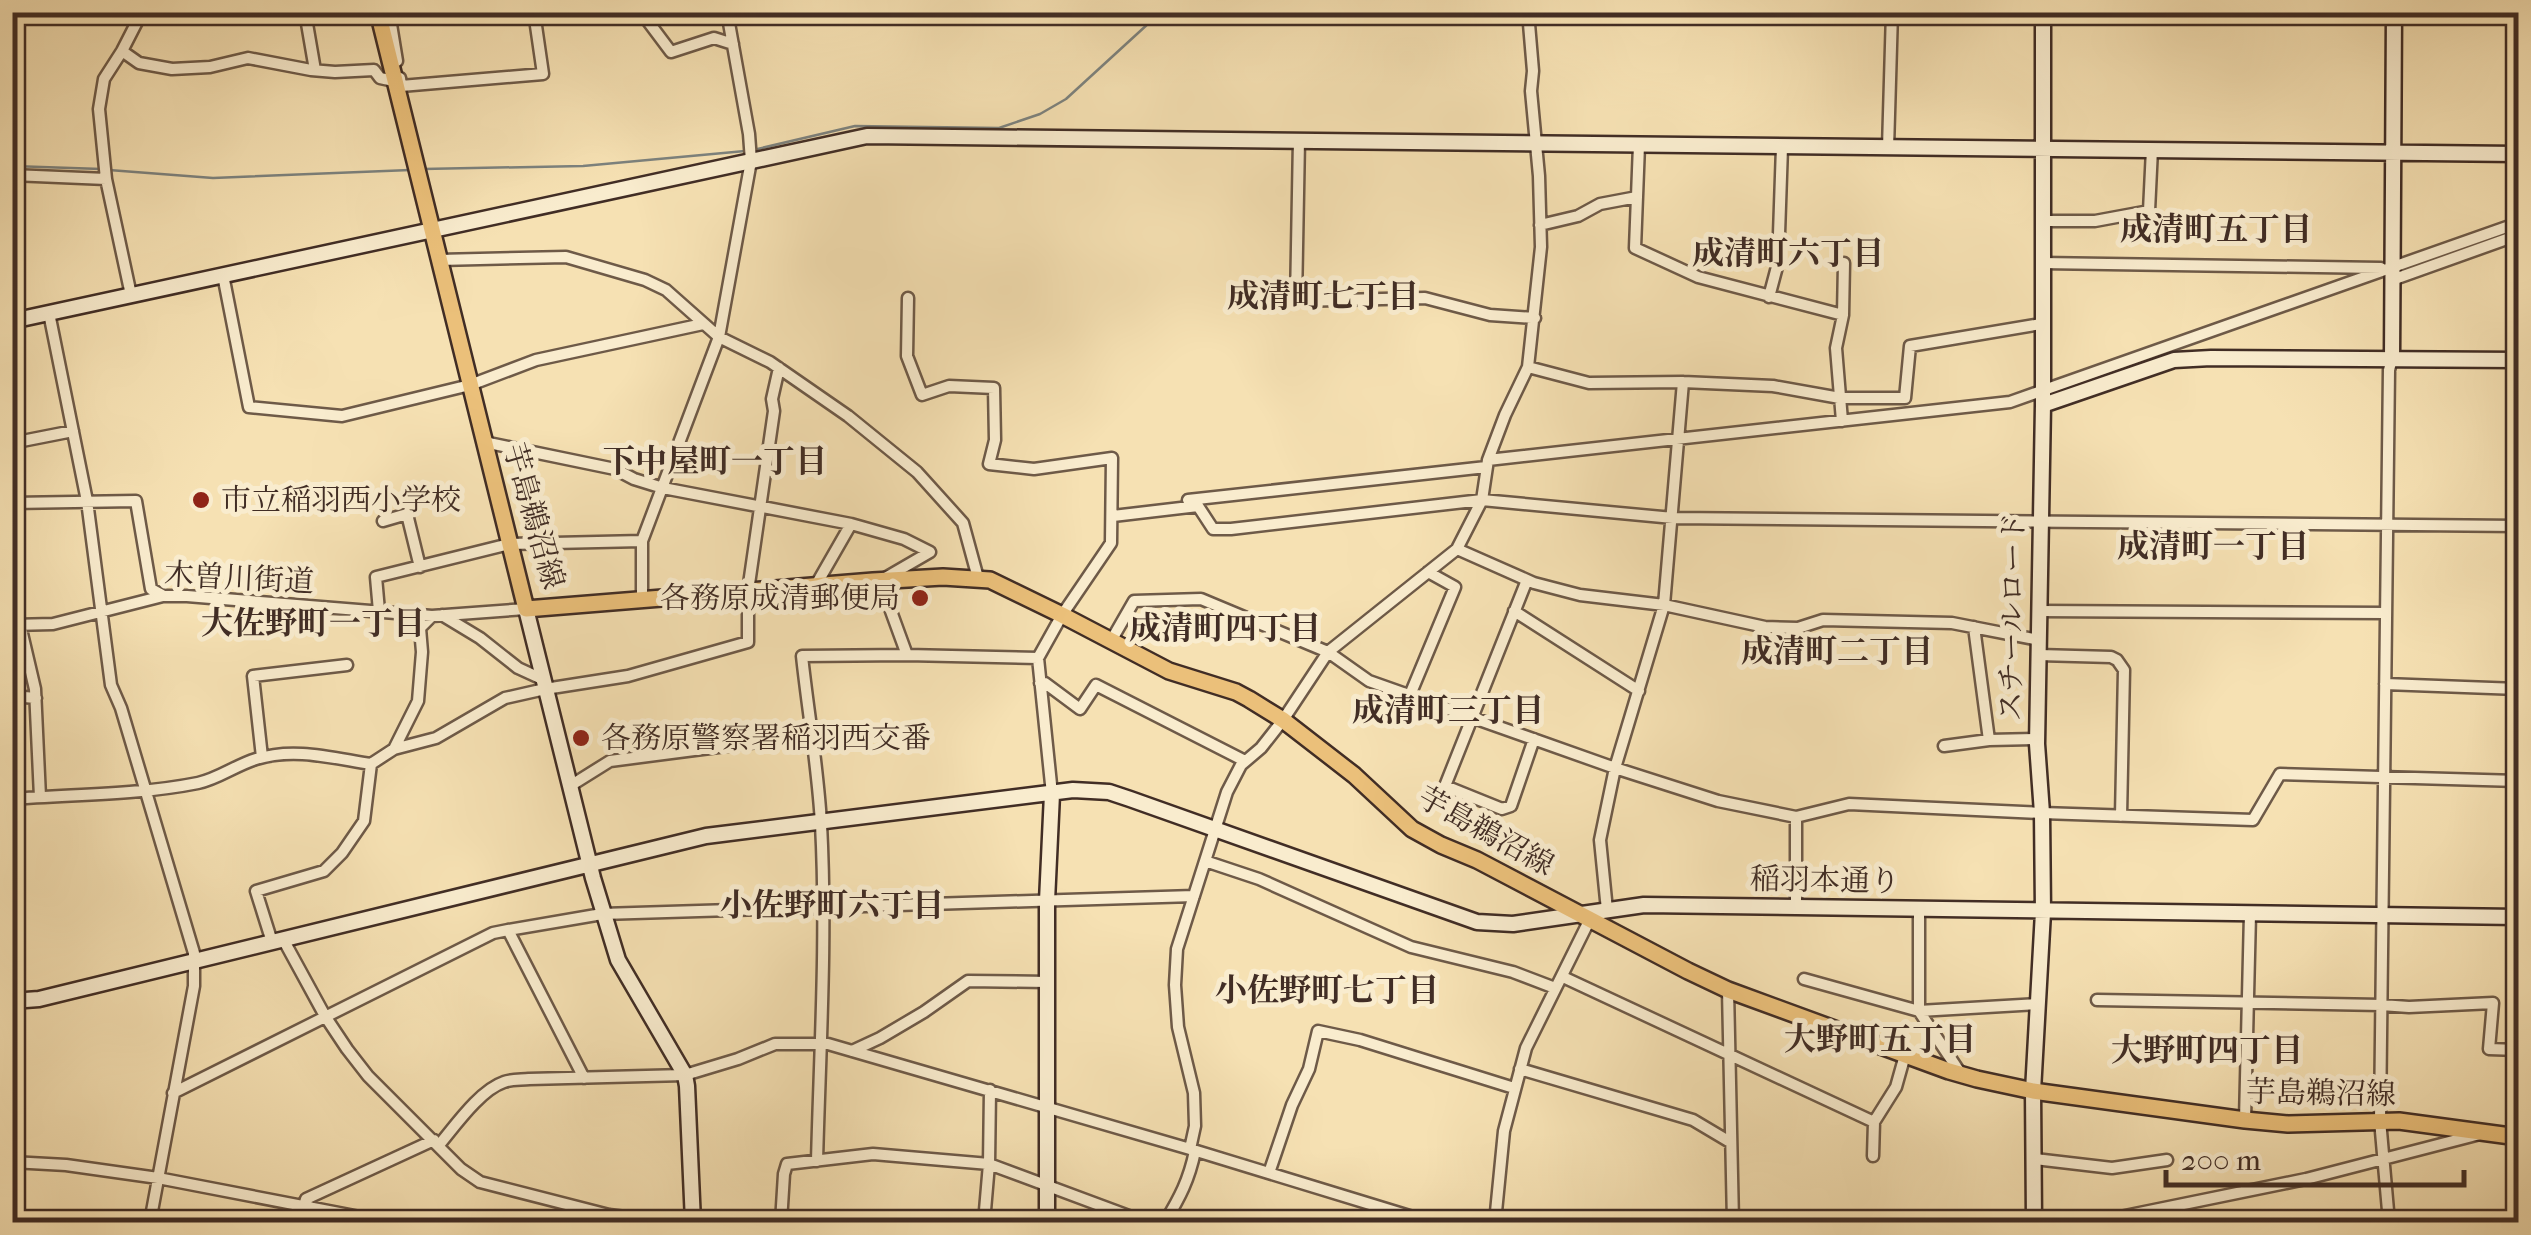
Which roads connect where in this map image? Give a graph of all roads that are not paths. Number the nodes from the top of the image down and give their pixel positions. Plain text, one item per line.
1 (142, 12) edge
2 (305, 12) edge
3 (378, 12) edge
4 (389, 12) edge
5 (534, 12) edge
6 (641, 12) edge
7 (727, 12) edge
8 (1528, 12) edge
9 (1892, 12) edge
10 (2043, 12) edge
11 (2394, 12) edge
12 (732, 44) junction
13 (122, 51) junction
14 (315, 70) junction
15 (396, 85) junction
16 (1299, 140) junction
17 (1535, 144) junction
18 (1639, 145) junction
19 (1782, 146) junction
20 (1888, 148) junction
21 (2152, 149) junction
22 (2044, 150) junction
23 (2394, 152) junction
24 (751, 154) junction
25 (2518, 154) edge
26 (106, 174) junction
27 (12, 175) edge
28 (1637, 197) junction
29 (2043, 222) junction
30 (2518, 223) edge
31 (1540, 225) junction
32 (431, 230) junction
33 (2518, 235) edge
34 (439, 260) junction
35 (1844, 262) dead end
36 (2042, 263) junction
37 (2392, 274) junction
38 (223, 275) junction
39 (131, 295) junction
40 (1769, 297) junction
41 (908, 298) dead end
42 (48, 313) junction
43 (1843, 315) junction
44 (1535, 318) junction
45 (12, 320) edge
46 (703, 324) junction
47 (2041, 324) junction
48 (718, 338) junction
49 (2392, 359) junction
50 (2518, 360) edge
51 (1528, 367) junction
52 (779, 368) junction
53 (1684, 382) junction
54 (470, 385) junction
55 (1840, 398) junction
56 (2042, 398) junction
57 (1842, 421) junction
58 (73, 431) junction
59 (1678, 440) junction
60 (484, 442) junction
61 (12, 444) edge
62 (1487, 464) junction
63 (662, 488) junction
64 (88, 500) junction
65 (1482, 500) junction
66 (12, 504) edge
67 (760, 507) junction
68 (1166, 510) junction
69 (1112, 516) junction
70 (1674, 518) junction
71 (2041, 520) junction
72 (383, 521) dead end
73 (851, 524) junction
74 (2387, 524) junction
75 (2518, 526) edge
76 (642, 541) junction
77 (509, 544) junction
78 (1457, 549) junction
79 (420, 567) junction
80 (1428, 572) junction
81 (978, 578) junction
82 (880, 580) junction
83 (1527, 580) junction
84 (816, 586) junction
85 (748, 591) junction
86 (162, 596) junction
87 (642, 599) junction
88 (1664, 605) junction
89 (526, 609) junction
90 (102, 610) junction
91 (1514, 611) junction
92 (379, 612) junction
93 (2040, 612) junction
94 (2386, 613) junction
95 (1062, 615) junction
96 (437, 616) junction
97 (16, 625) edge
98 (1974, 627) junction
99 (1111, 641) junction
100 (2039, 648) junction
101 (1328, 652) junction
102 (907, 655) junction
103 (1038, 658) junction
104 (347, 665) dead end
105 (1040, 683) junction
106 (543, 684) junction
107 (2385, 684) junction
108 (2518, 689) edge
109 (1638, 691) junction
110 (1410, 695) junction
111 (12, 696) edge
112 (36, 698) junction
113 (1472, 717) junction
114 (1283, 720) junction
115 (811, 735) junction
116 (1534, 739) junction
117 (1989, 740) junction
118 (2037, 740) junction
119 (1944, 746) dead end
120 (394, 749) junction
121 (262, 757) junction
122 (1245, 761) junction
123 (371, 764) junction
124 (1615, 768) junction
125 (2385, 778) junction
126 (2518, 782) edge
127 (570, 786) junction
128 (144, 790) junction
129 (1052, 794) junction
130 (40, 797) junction
131 (12, 799) edge
132 (2042, 814) junction
133 (2121, 816) junction
134 (1796, 817) junction
135 (821, 822) junction
136 (1217, 829) junction
137 (1205, 861) junction
138 (590, 865) junction
139 (1194, 896) junction
140 (1048, 901) junction
141 (1796, 907) junction
142 (822, 908) junction
143 (1918, 910) junction
144 (2043, 912) junction
145 (602, 914) junction
146 (2250, 914) junction
147 (2382, 916) junction
148 (1596, 917) junction
149 (2518, 918) edge
150 (508, 930) junction
151 (278, 941) junction
152 (195, 960) junction
153 (1563, 977) junction
154 (1804, 979) dead end
155 (1048, 982) junction
156 (1555, 988) junction
157 (1728, 990) junction
158 (2096, 1000) dead end
159 (12, 1001) edge
160 (2038, 1004) junction
161 (2248, 1004) junction
162 (2382, 1004) junction
163 (1918, 1011) junction
164 (325, 1016) junction
165 (823, 1044) junction
166 (2518, 1050) edge
167 (852, 1051) junction
168 (1729, 1053) junction
169 (1905, 1055) junction
170 (1520, 1070) junction
171 (685, 1074) junction
172 (1962, 1075) junction
173 (584, 1078) junction
174 (1514, 1088) junction
175 (990, 1090) junction
176 (2033, 1091) junction
177 (173, 1093) junction
178 (1048, 1107) junction
179 (2245, 1120) junction
180 (2380, 1120) junction
181 (1874, 1122) junction
182 (2486, 1132) junction
183 (2518, 1137) edge
184 (1730, 1142) junction
185 (436, 1143) junction
186 (1192, 1150) junction
187 (1873, 1156) dead end
188 (818, 1160) junction
189 (2034, 1160) junction
190 (2168, 1160) dead end
191 (2383, 1160) junction
192 (12, 1162) edge
193 (989, 1164) junction
194 (1269, 1174) junction
195 (158, 1178) junction
196 (1048, 1187) junction
197 (307, 1207) junction
198 (150, 1222) edge
199 (307, 1222) edge
200 (386, 1222) edge
201 (693, 1222) edge
202 (782, 1222) edge
203 (984, 1222) edge
204 (1047, 1222) edge
205 (1144, 1222) edge
206 (1164, 1222) edge
207 (1424, 1222) edge
208 (1495, 1222) edge
209 (1734, 1222) edge
210 (2034, 1222) edge
211 (2107, 1222) edge
212 (2388, 1222) edge

1 - 13 street
2 - 14 street
3 - 15 main road, 芋島鵜沼線
4 - 15 street
5 - 15 street
6 - 12 street
7 - 12 street
8 - 17 street
9 - 20 street
10 - 22 street, スチールロード
11 - 23 street
12 - 24 street
13 - 14 street
13 - 26 street
14 - 15 street
15 - 32 main road, 芋島鵜沼線
16 - 17 street
16 - 24 street
16 - 44 street
17 - 18 street
17 - 31 street
18 - 19 street
18 - 28 street
19 - 20 street
19 - 40 street
20 - 22 street
21 - 22 street
21 - 23 street
21 - 29 street
22 - 29 street, スチールロード
23 - 25 street
23 - 37 street
24 - 32 street
24 - 48 street
26 - 27 street
26 - 39 street
28 - 31 street
28 - 40 street
29 - 36 street, スチールロード
30 - 37 street
31 - 44 street
32 - 34 main road, 芋島鵜沼線
32 - 38 street
33 - 37 street
34 - 46 street
34 - 54 main road, 芋島鵜沼線
35 - 43 street
36 - 37 street
36 - 47 street, スチールロード
37 - 49 street
37 - 56 street
38 - 39 street
38 - 54 street
39 - 42 street
40 - 43 street
41 - 69 street
42 - 45 street
42 - 58 street
43 - 55 street
44 - 51 street
46 - 48 street
46 - 54 street
47 - 55 street
47 - 56 street, スチールロード
48 - 52 street
48 - 63 street
49 - 50 street
49 - 56 street
49 - 74 street
51 - 53 street
51 - 62 street
52 - 67 street
52 - 81 street
53 - 55 street
53 - 59 street
54 - 60 main road, 芋島鵜沼線
55 - 57 street
56 - 57 street
56 - 71 street, スチールロード
57 - 59 street
58 - 61 street
58 - 64 street
59 - 62 street
59 - 70 street
60 - 63 street
60 - 77 main road, 芋島鵜沼線
62 - 65 street
62 - 68 street
63 - 67 street
63 - 76 street
64 - 66 street
64 - 86 street
64 - 90 street
65 - 68 street
65 - 70 street
65 - 78 street
67 - 73 street
67 - 85 street
68 - 69 street
69 - 95 street
70 - 71 street
70 - 88 street
71 - 74 street
71 - 93 street, スチールロード
72 - 79 street
73 - 82 street
73 - 84 street
74 - 75 street
74 - 94 street
76 - 77 street
76 - 87 street
77 - 79 street
77 - 89 main road, 芋島鵜沼線
78 - 80 street
78 - 83 street
79 - 92 street
80 - 101 street
80 - 110 street
81 - 82 main road, 芋島鵜沼線
81 - 95 main road, 芋島鵜沼線
82 - 84 main road, 芋島鵜沼線
82 - 102 street
83 - 88 street
83 - 91 street
84 - 85 main road, 芋島鵜沼線
85 - 87 main road, 芋島鵜沼線
85 - 106 street
86 - 90 street, 木曽川街道
86 - 92 street, 木曽川街道
87 - 89 main road, 芋島鵜沼線
88 - 98 street
88 - 109 street
89 - 96 street, 木曽川街道
89 - 106 street
90 - 97 street, 木曽川街道
90 - 128 street
91 - 109 street
91 - 113 street
92 - 96 street, 木曽川街道
93 - 94 street
93 - 100 street, スチールロード
94 - 107 street
95 - 99 main road, 芋島鵜沼線
95 - 103 street
96 - 106 street
96 - 120 street
97 - 112 street
98 - 100 street
98 - 117 street
99 - 101 street
99 - 114 main road, 芋島鵜沼線
100 - 118 street, スチールロード
100 - 133 street
101 - 110 street
101 - 114 street
102 - 103 street
102 - 115 street
103 - 105 street
104 - 121 street
105 - 122 street
105 - 129 street
106 - 120 street
106 - 127 street
107 - 108 street
107 - 125 street
109 - 124 street
110 - 113 street
111 - 112 street
112 - 130 street
113 - 116 street
113 - 116 street
114 - 122 street
114 - 148 main road, 芋島鵜沼線
115 - 127 street
115 - 135 street
116 - 124 street
117 - 118 street
117 - 119 street
118 - 132 street, スチールロード
120 - 123 street
121 - 123 street
121 - 128 street
122 - 136 street
123 - 151 street
124 - 134 street
124 - 148 street
125 - 126 street
125 - 133 street
125 - 147 street
127 - 138 street
128 - 130 street
128 - 152 street
129 - 135 street, 稲羽本通り
129 - 136 street, 稲羽本通り
129 - 140 street
130 - 131 street
132 - 133 street
132 - 134 street
132 - 144 street, スチールロード
134 - 141 street
135 - 138 street, 稲羽本通り
135 - 142 street
136 - 137 street
136 - 148 street, 稲羽本通り
137 - 139 street
137 - 156 street
138 - 145 street
138 - 151 street, 稲羽本通り
139 - 140 street
139 - 186 street
140 - 142 street
140 - 155 street
141 - 143 street, 稲羽本通り
141 - 148 street, 稲羽本通り
142 - 145 street
142 - 165 street
143 - 144 street, 稲羽本通り
143 - 163 street
144 - 146 street, 稲羽本通り
144 - 160 street, スチールロード
145 - 150 street
145 - 171 street
146 - 147 street, 稲羽本通り
146 - 161 street
147 - 149 street, 稲羽本通り
147 - 162 street
148 - 153 street
148 - 157 main road, 芋島鵜沼線
150 - 164 street
150 - 173 street
151 - 152 street, 稲羽本通り
151 - 164 street
152 - 159 street, 稲羽本通り
152 - 177 street
153 - 156 street
153 - 168 street
154 - 163 street
155 - 167 street
155 - 178 street
156 - 170 street
157 - 168 street
157 - 169 main road, 芋島鵜沼線
158 - 161 street
160 - 163 street
160 - 176 street, スチールロード
161 - 162 street
161 - 179 street
162 - 166 street
162 - 180 street
163 - 172 street
164 - 177 street
164 - 185 street
165 - 167 street
165 - 171 street
165 - 188 street
167 - 175 street
168 - 181 street
168 - 184 street
169 - 172 main road, 芋島鵜沼線
169 - 181 street
170 - 174 street
170 - 184 street
171 - 173 street
171 - 201 street
172 - 176 main road, 芋島鵜沼線
173 - 185 street
174 - 194 street
174 - 208 street
175 - 178 street
175 - 193 street
176 - 179 main road, 芋島鵜沼線
176 - 189 street, スチールロード
177 - 195 street
178 - 186 street
178 - 196 street
179 - 180 main road, 芋島鵜沼線
180 - 182 main road, 芋島鵜沼線
180 - 191 street
181 - 187 street
182 - 183 main road, 芋島鵜沼線
182 - 191 street
184 - 209 street
185 - 197 street
185 - 201 street
186 - 194 street
186 - 206 street
188 - 193 street
188 - 202 street
189 - 190 street
189 - 210 street, スチールロード
191 - 211 street
191 - 212 street
192 - 195 street
193 - 196 street
193 - 203 street
194 - 207 street
195 - 197 street
195 - 198 street
196 - 204 street
196 - 205 street
197 - 199 street
197 - 200 street

